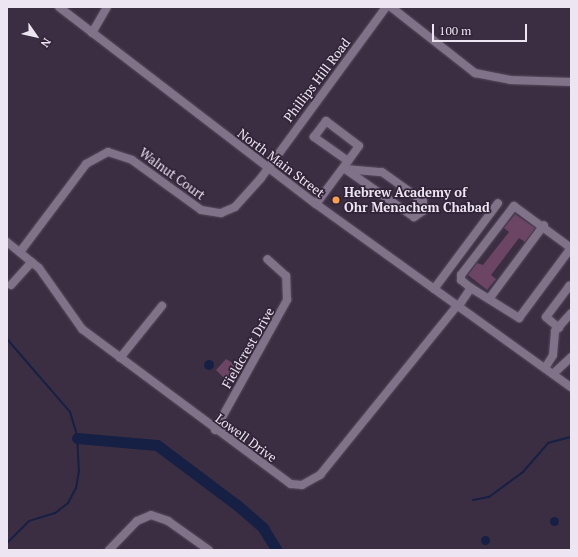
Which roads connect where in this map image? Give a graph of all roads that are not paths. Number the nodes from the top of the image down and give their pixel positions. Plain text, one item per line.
1 (59, 7) edge
2 (107, 7) edge
3 (386, 7) edge
4 (391, 7) edge
5 (92, 33) junction
6 (571, 82) edge
7 (346, 165) junction
8 (267, 168) junction
9 (374, 170) junction
10 (366, 183) junction
11 (498, 203) dead end
12 (316, 204) junction
13 (544, 226) junction
14 (7, 242) edge
15 (20, 252) junction
16 (267, 259) dead end
17 (32, 262) junction
18 (11, 285) dead end
19 (471, 288) junction
20 (571, 288) edge
21 (434, 289) junction
22 (489, 300) junction
23 (162, 306) dead end
24 (457, 306) junction
25 (571, 313) edge
26 (559, 328) junction
27 (571, 357) edge
28 (120, 358) junction
29 (545, 368) junction
30 (553, 374) junction
31 (571, 387) edge
32 (215, 430) junction
33 (109, 550) edge
34 (209, 550) edge

1 - 5 street, North Main Street
2 - 5 street
3 - 8 street, Phillips Hill Road
4 - 6 street
5 - 8 street, North Main Street
7 - 7 street
7 - 9 street
7 - 10 street
7 - 12 street
8 - 12 street, North Main Street
8 - 15 street, Walnut Court
9 - 10 street
9 - 10 street
11 - 21 street
12 - 21 street, North Main Street
13 - 19 street
13 - 22 street
13 - 22 street
14 - 15 street, Lowell Drive
15 - 17 street, Lowell Drive
16 - 32 street, Fieldcrest Drive
17 - 18 street
17 - 28 street, Lowell Drive
19 - 22 street
19 - 24 street, Lowell Drive
20 - 26 street
21 - 24 street, North Main Street
23 - 28 street
24 - 29 street, North Main Street
24 - 32 street, Lowell Drive
25 - 26 street
26 - 29 street
27 - 30 street
28 - 32 street, Lowell Drive
29 - 30 street, North Main Street
30 - 31 street, North Main Street
33 - 34 street

